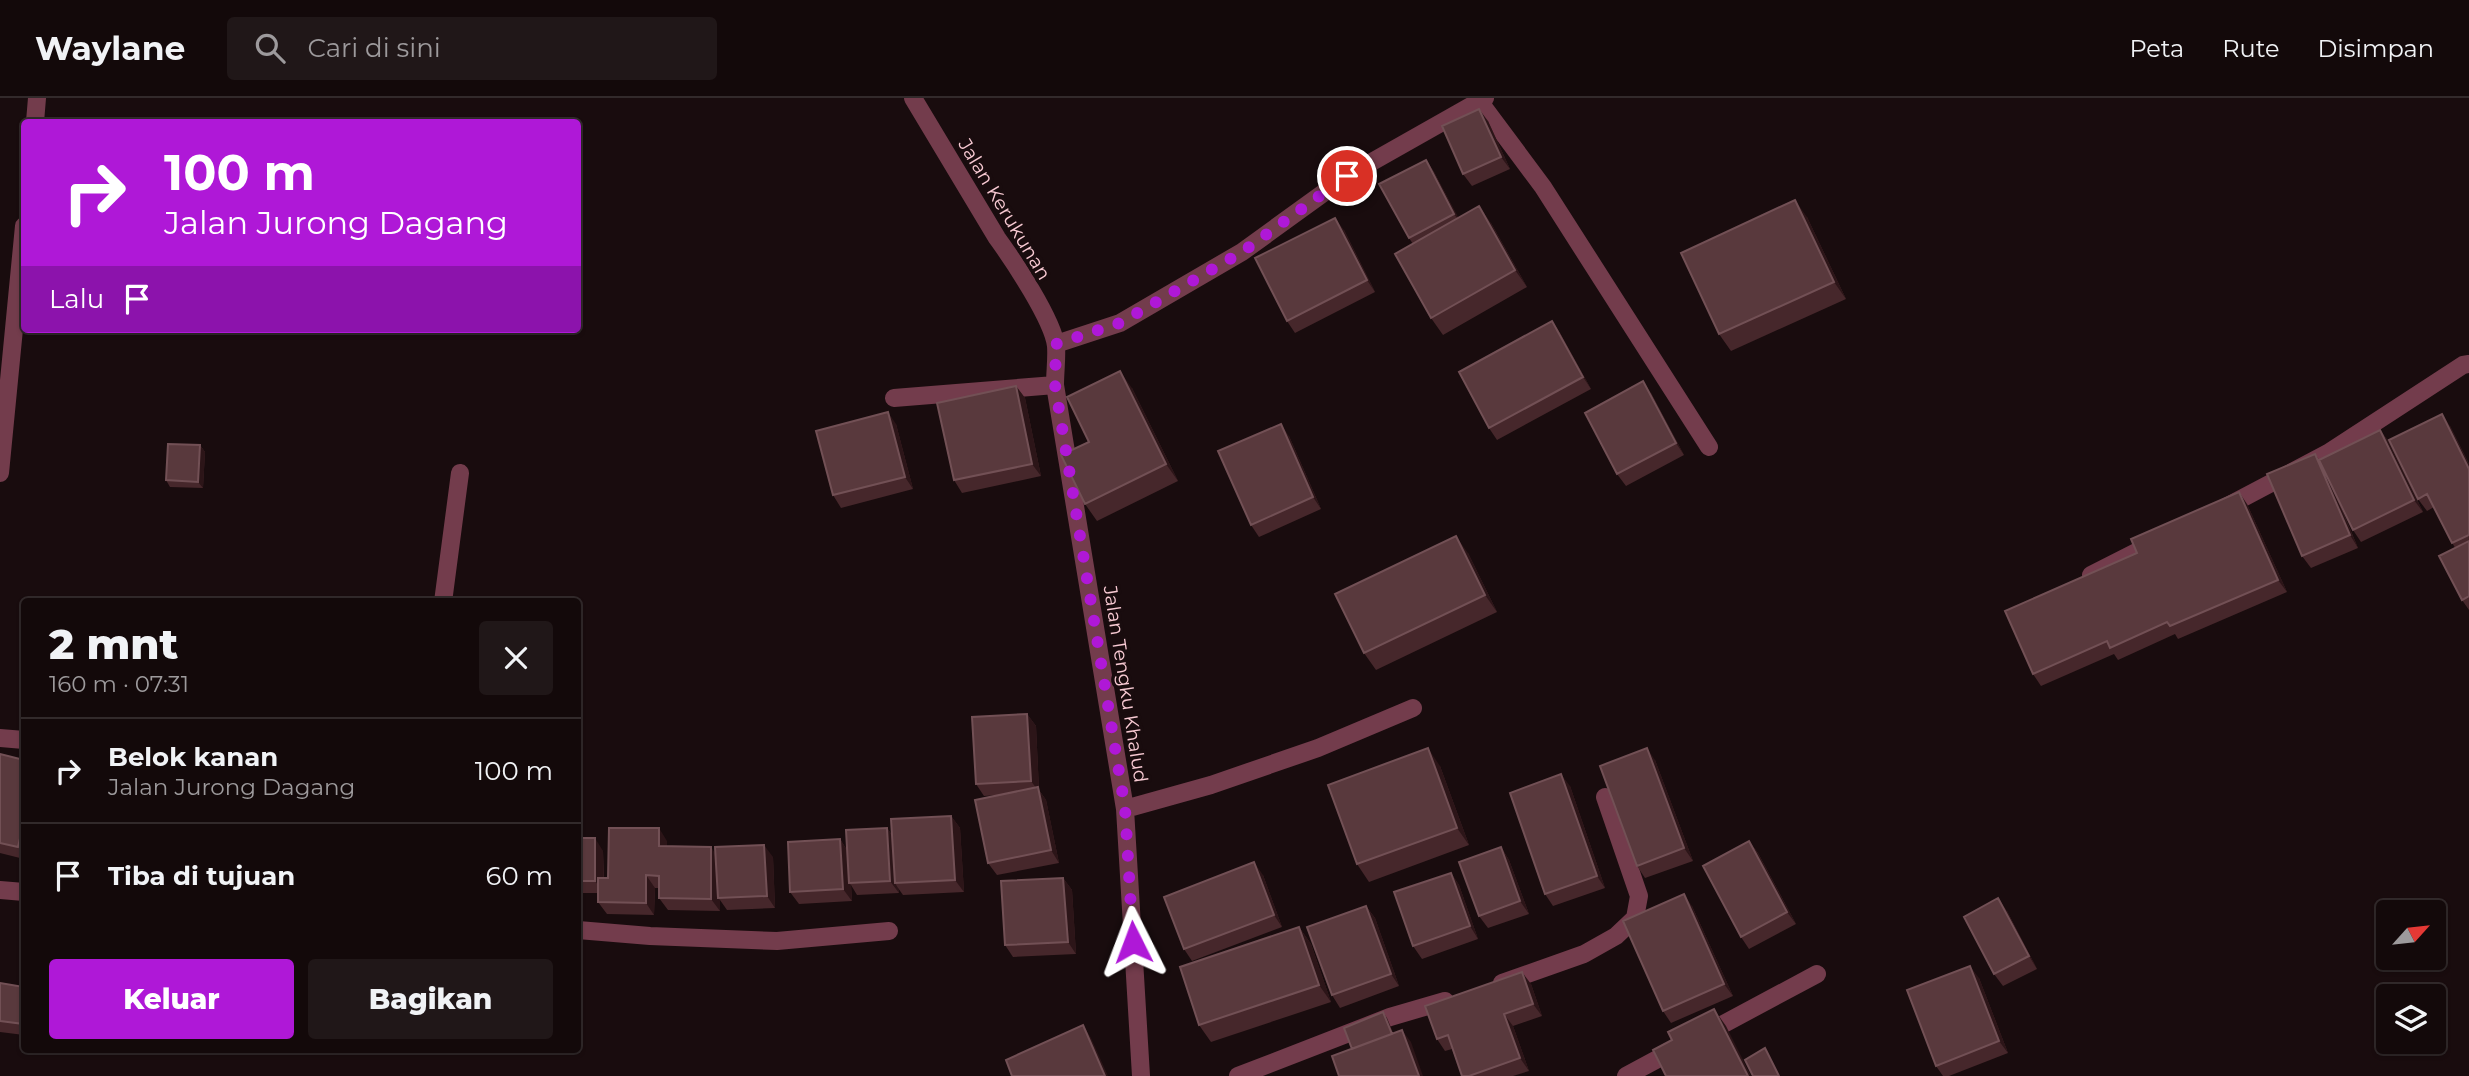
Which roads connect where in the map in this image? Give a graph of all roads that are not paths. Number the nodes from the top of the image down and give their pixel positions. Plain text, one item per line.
1 (37, 98) edge
2 (913, 98) edge
3 (1482, 100) edge
4 (35, 119) edge
5 (21, 257) edge
6 (1056, 344) junction
7 (2469, 364) edge
8 (1055, 385) junction
9 (894, 398) dead end
10 (1709, 447) dead end
11 (0, 473) edge
12 (460, 473) dead end
13 (2204, 519) edge
14 (2168, 536) edge
15 (2074, 584) edge
16 (444, 598) edge
17 (1413, 708) dead end
18 (0, 738) edge
19 (21, 740) edge
20 (1605, 797) edge
21 (1125, 808) junction
22 (0, 890) edge
23 (21, 892) edge
24 (581, 930) edge
25 (889, 931) dead end
26 (1816, 974) dead end
27 (1636, 1074) edge
28 (1142, 1076) edge
29 (1238, 1076) edge

1 - 4 street
2 - 6 street, Jalan Kerukunan
3 - 6 street
3 - 10 street
5 - 11 street
6 - 8 street, Jalan Tengku Khalud
7 - 13 street
8 - 9 street
8 - 21 street, Jalan Tengku Khalud
12 - 16 street
14 - 15 street
17 - 21 street
18 - 19 street
20 - 29 street
21 - 28 street, Jalan Tengku Khalud
22 - 23 street
24 - 25 street
26 - 27 street

